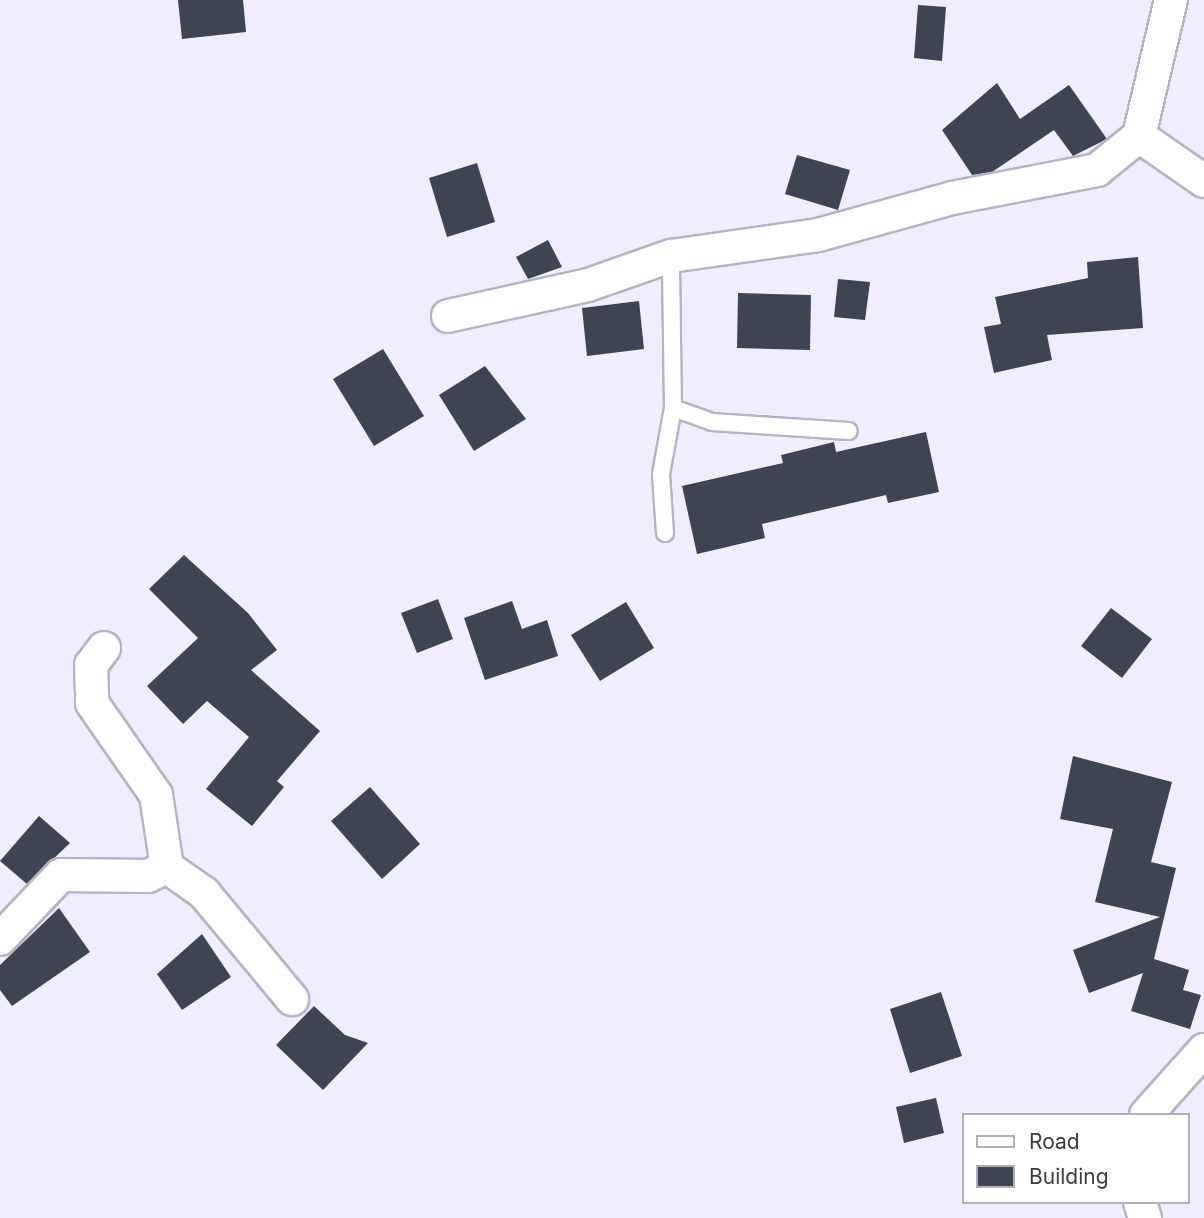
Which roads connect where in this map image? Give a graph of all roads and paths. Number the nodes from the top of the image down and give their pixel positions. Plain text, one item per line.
1 (1171, 0) edge
2 (1139, 136) junction
3 (1204, 181) edge
4 (671, 256) junction
5 (448, 316) dead end
6 (673, 408) junction
7 (849, 431) dead end
8 (665, 533) dead end
9 (104, 648) dead end
10 (167, 867) junction
11 (0, 939) edge
12 (292, 999) dead end
13 (1204, 1050) edge
14 (1148, 1113) edge

1 - 2 street
2 - 3 street
2 - 4 street
4 - 5 street
4 - 6 lane
6 - 7 lane
6 - 8 lane
9 - 10 street
10 - 11 street
10 - 12 street
13 - 14 street

